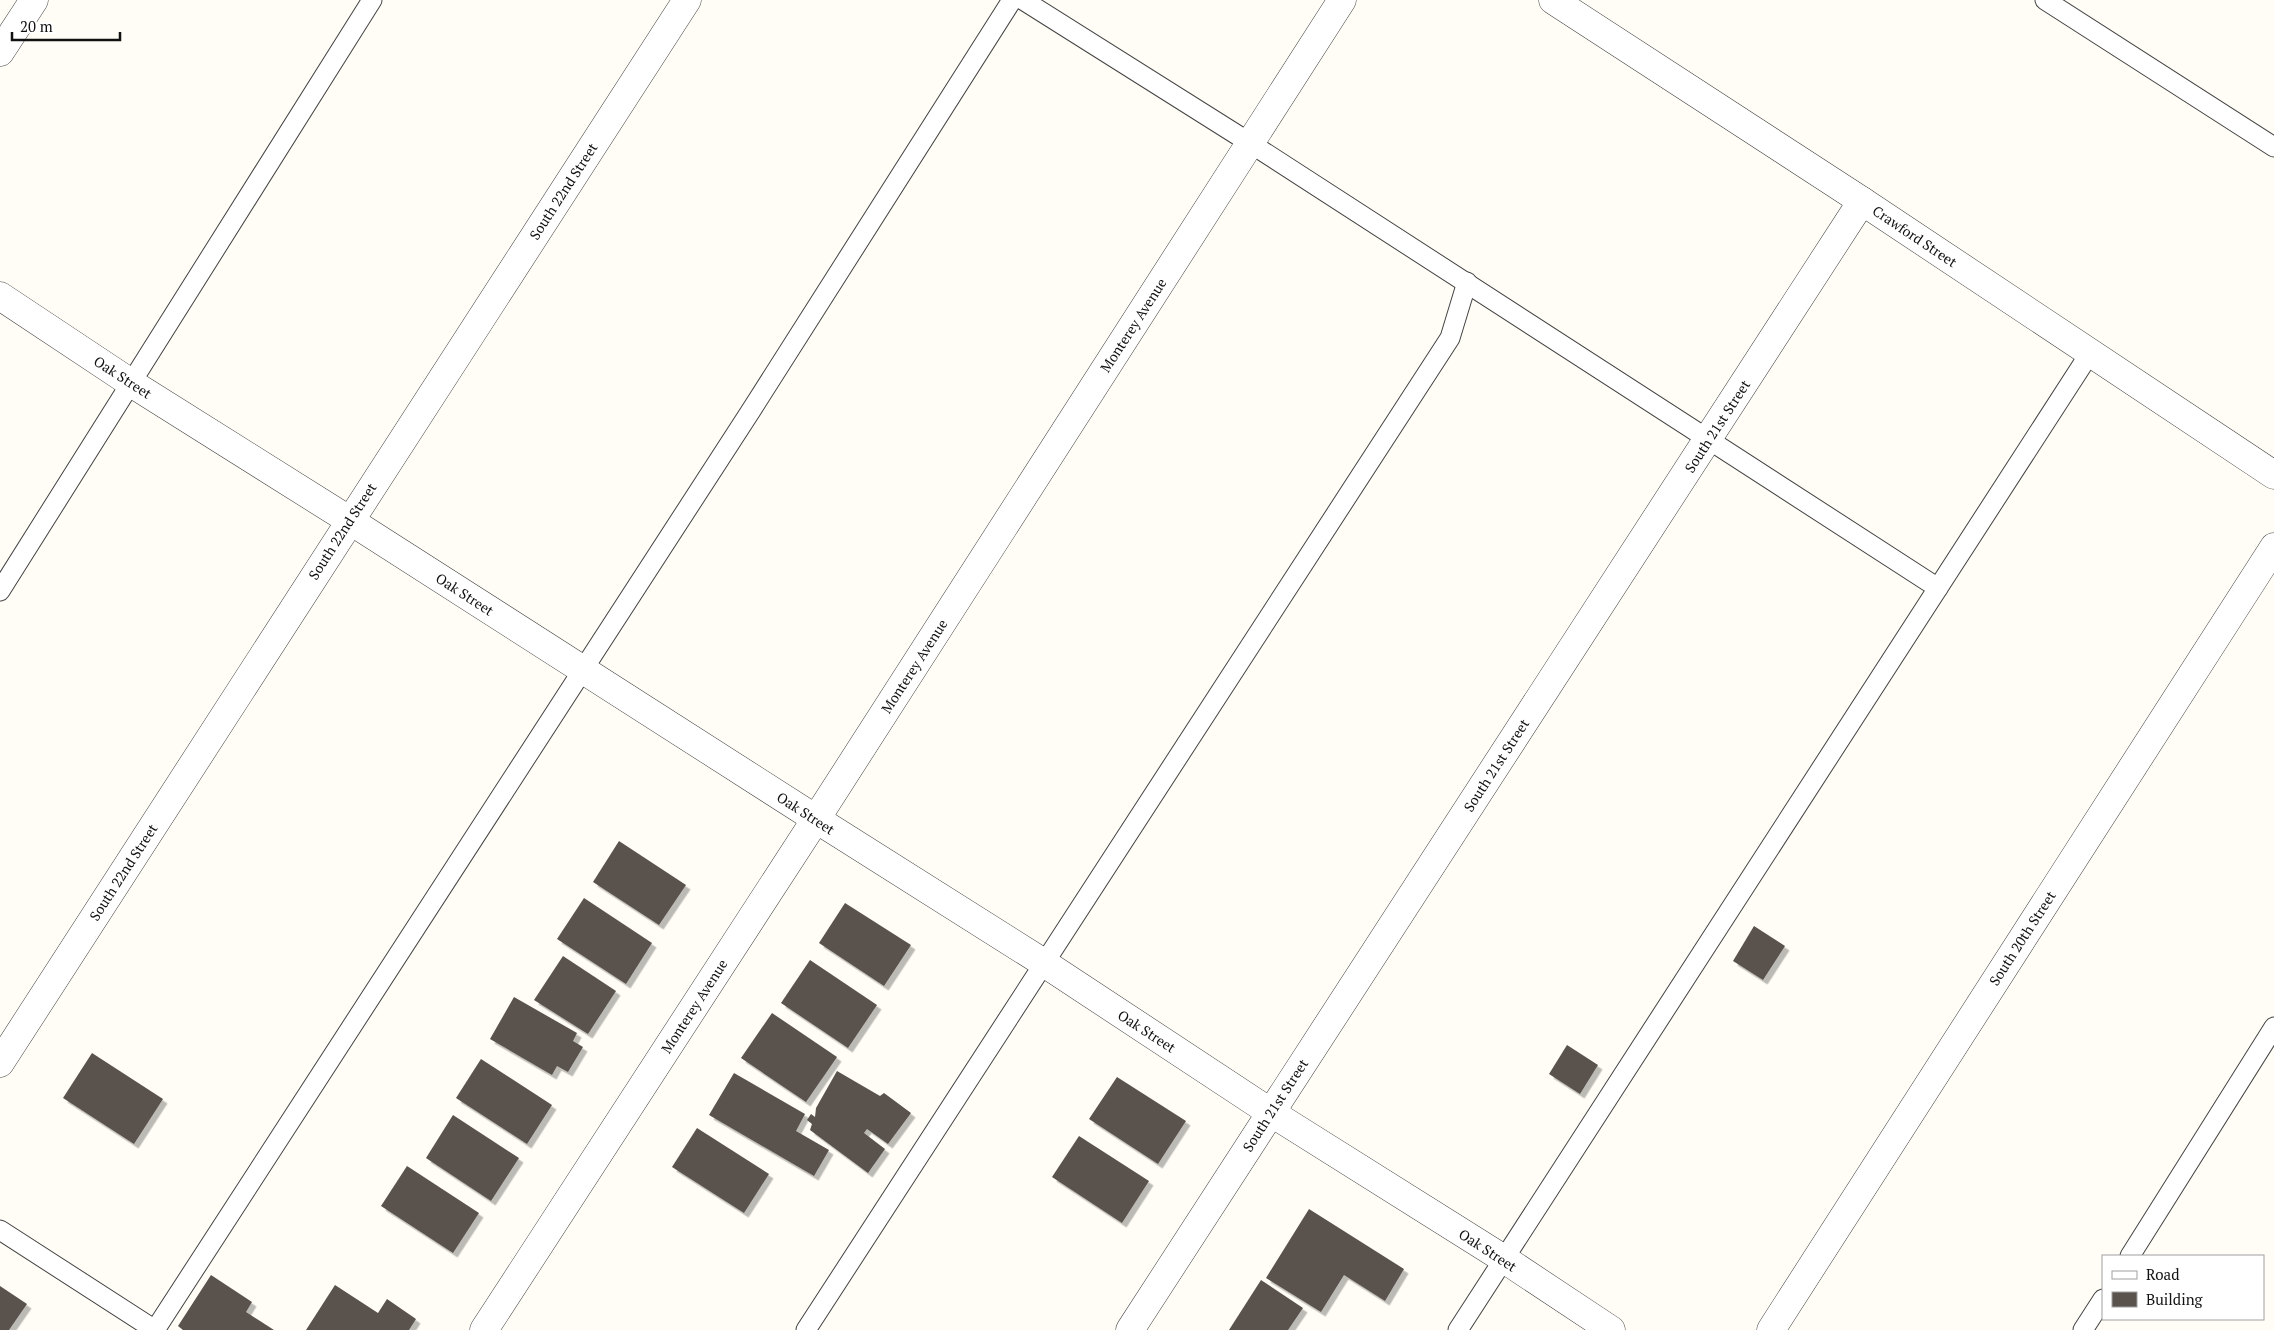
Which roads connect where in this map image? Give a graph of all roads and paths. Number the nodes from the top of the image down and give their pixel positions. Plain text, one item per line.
1 (34, 0) edge
2 (372, 0) edge
3 (687, 0) edge
4 (1012, 0) edge
5 (1023, 0) edge
6 (1342, 0) edge
7 (1553, 0) edge
8 (2045, 0) edge
9 (0, 52) edge
10 (1250, 143) junction
11 (2274, 147) edge
12 (1862, 201) junction
13 (1467, 282) junction
14 (0, 296) edge
15 (2090, 353) junction
16 (131, 383) junction
17 (1708, 438) junction
18 (2274, 475) edge
19 (350, 520) junction
20 (2274, 546) edge
21 (1938, 588) junction
22 (0, 591) edge
23 (582, 669) junction
24 (816, 820) junction
25 (1044, 963) junction
26 (2274, 1028) edge
27 (0, 1063) edge
28 (1270, 1112) junction
29 (0, 1230) edge
30 (2131, 1255) edge
31 (1504, 1259) junction
32 (2102, 1301) edge
33 (155, 1330) edge
34 (484, 1330) edge
35 (806, 1330) edge
36 (1130, 1330) edge
37 (1458, 1330) edge
38 (1611, 1330) edge
39 (1771, 1330) edge
40 (2083, 1330) edge

1 - 9 street
2 - 16 lane
3 - 19 street, South 22nd Street
4 - 23 lane
5 - 10 lane
6 - 10 street, Monterey Avenue
7 - 12 street, Crawford Street
8 - 11 lane
10 - 13 lane
10 - 24 street, Monterey Avenue
12 - 15 street, Crawford Street
12 - 17 street, South 21st Street
13 - 17 lane
13 - 25 lane
14 - 16 street, Oak Street
15 - 18 street, Crawford Street
15 - 21 lane
16 - 19 street, Oak Street
16 - 22 lane
17 - 21 lane
17 - 28 street, South 21st Street
19 - 23 street, Oak Street
19 - 27 street, South 22nd Street
20 - 39 street, South 20th Street
21 - 31 lane
23 - 24 street, Oak Street
23 - 33 lane
24 - 25 street, Oak Street
24 - 34 street, Monterey Avenue
25 - 28 street, Oak Street
25 - 35 lane
26 - 30 lane
28 - 31 street, Oak Street
28 - 36 street, South 21st Street
29 - 33 lane
31 - 37 lane
31 - 38 street, Oak Street
32 - 40 lane

